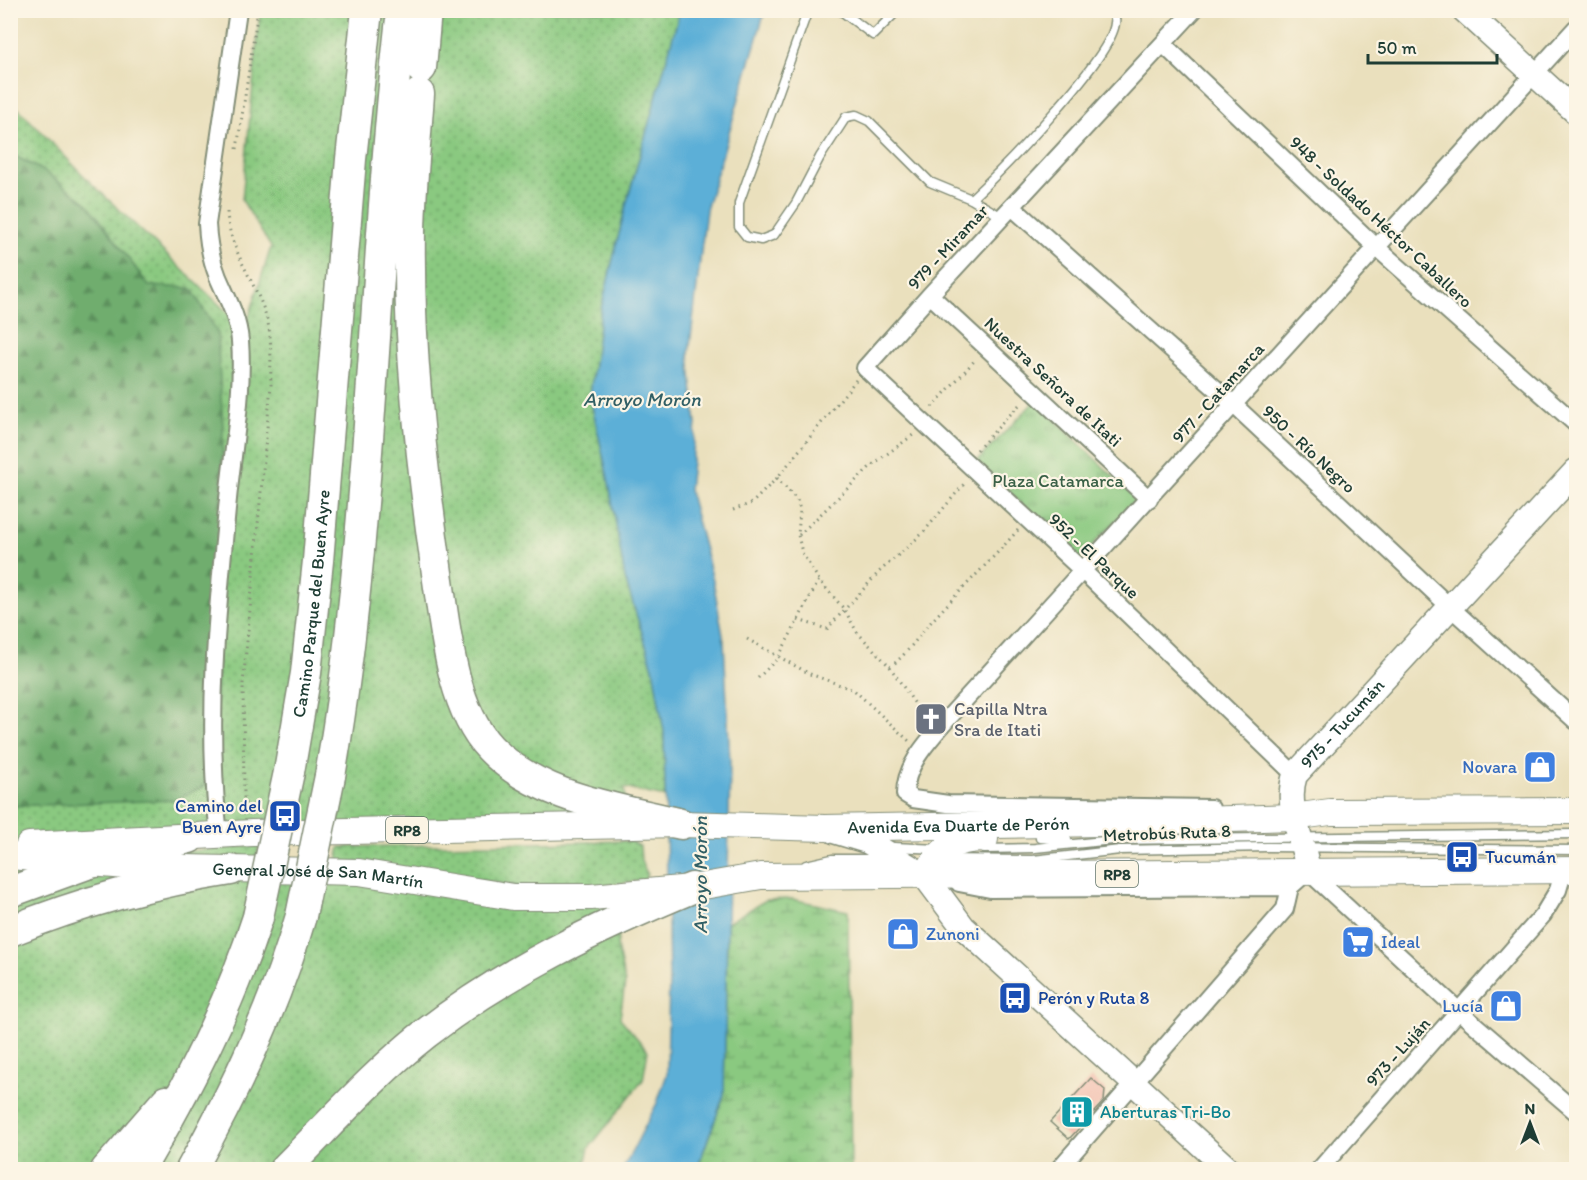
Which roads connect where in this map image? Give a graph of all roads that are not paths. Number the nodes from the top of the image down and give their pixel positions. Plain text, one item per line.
1 (238, 10) edge
2 (367, 10) edge
3 (402, 10) edge
4 (426, 10) edge
5 (808, 10) edge
6 (840, 10) edge
7 (898, 10) edge
8 (1111, 10) edge
9 (1194, 10) edge
10 (1464, 10) edge
11 (1576, 28) edge
12 (1164, 45) junction
13 (1534, 73) junction
14 (1576, 112) edge
15 (971, 199) junction
16 (1007, 212) junction
17 (1376, 247) junction
18 (930, 295) junction
19 (865, 368) joint
20 (1234, 405) junction
21 (1576, 424) edge
22 (1576, 471) edge
23 (1149, 499) junction
24 (1083, 571) junction
25 (1451, 608) junction
26 (1576, 721) edge
27 (1295, 774) junction
28 (905, 794) joint
29 (1576, 811) edge
30 (626, 819) junction
31 (681, 824) joint
32 (825, 828) junction
33 (1093, 832) junction
34 (219, 834) junction
35 (1576, 834) edge
36 (189, 838) junction
37 (873, 844) junction
38 (10, 846) edge
39 (1299, 852) junction
40 (10, 856) edge
41 (924, 860) junction
42 (87, 864) junction
43 (1572, 864) edge
44 (231, 870) junction
45 (692, 888) joint
46 (10, 892) edge
47 (626, 904) junction
48 (10, 931) edge
49 (1460, 1012) junction
50 (191, 1074) junction
51 (1134, 1083) junction
52 (1576, 1112) edge
53 (106, 1170) edge
54 (139, 1170) edge
55 (191, 1170) edge
56 (284, 1170) edge
57 (1058, 1170) edge
58 (1229, 1170) edge
59 (1319, 1170) edge

1 - 34 street
2 - 50 highway, Camino Parque del Buen Ayre, bridge
3 - 55 highway, bridge
4 - 30 highway
5 - 15 lane
6 - 7 lane
8 - 15 lane
9 - 12 street, 979 - Miramar
10 - 13 street
11 - 13 street, 977 - Catamarca
12 - 16 street, 979 - Miramar
12 - 17 street, 948 - Soldado Héctor Caballero
13 - 14 street
13 - 17 street, 977 - Catamarca
15 - 16 lane
16 - 18 street, 979 - Miramar
16 - 20 street, 950 - Río Negro
17 - 20 street, 977 - Catamarca
17 - 21 street, 948 - Soldado Héctor Caballero
18 - 19 street, 979 - Miramar
18 - 23 street, Nuestra Señora de Itati
19 - 24 street, 952 - El Parque
20 - 23 street, 977 - Catamarca
20 - 25 street, 950 - Río Negro
22 - 25 street, 975 - Tucumán
23 - 24 street, 977 - Catamarca
24 - 27 street, 952 - El Parque
24 - 28 street, 977 - Catamarca
25 - 26 street, 950 - Río Negro
25 - 27 street, 975 - Tucumán
27 - 39 street, 975 - Tucumán
28 - 39 street, Avenida Eva Duarte de Perón
29 - 39 main road, Avenida Eva Duarte de Perón / RP8
30 - 31 highway
30 - 34 main road, General José de San Martín / RP8
31 - 32 main road, Avenida Eva Duarte de Perón / RP8
32 - 33 main road, Avenida Eva Duarte de Perón / RP8
32 - 37 street
33 - 39 main road, Avenida Eva Duarte de Perón / RP8
33 - 41 lane, Metrobús Ruta 8
33 - 41 main road
34 - 36 main road, General José de San Martín / RP8
35 - 39 lane
36 - 38 main road, General José de San Martín / RP8
36 - 42 highway
37 - 41 street
37 - 41 lane, Metrobús Ruta 8
39 - 41 main road, Avenida Eva Duarte de Perón / RP8
39 - 43 main road, Avenida Eva Duarte de Perón / RP8
39 - 49 street
39 - 51 street, 975 - Tucumán
40 - 42 main road, General José de San Martín
41 - 45 main road, Avenida Eva Duarte de Perón / RP8
41 - 51 street
42 - 44 main road, General José de San Martín
42 - 46 highway
43 - 49 street, 973 - Luján
44 - 47 main road, General José de San Martín
44 - 48 highway
45 - 47 highway
47 - 56 highway
49 - 52 street
49 - 59 street, 973 - Luján
50 - 53 highway
50 - 54 highway, Camino Parque del Buen Ayre
51 - 57 street, 975 - Tucumán
51 - 58 street

